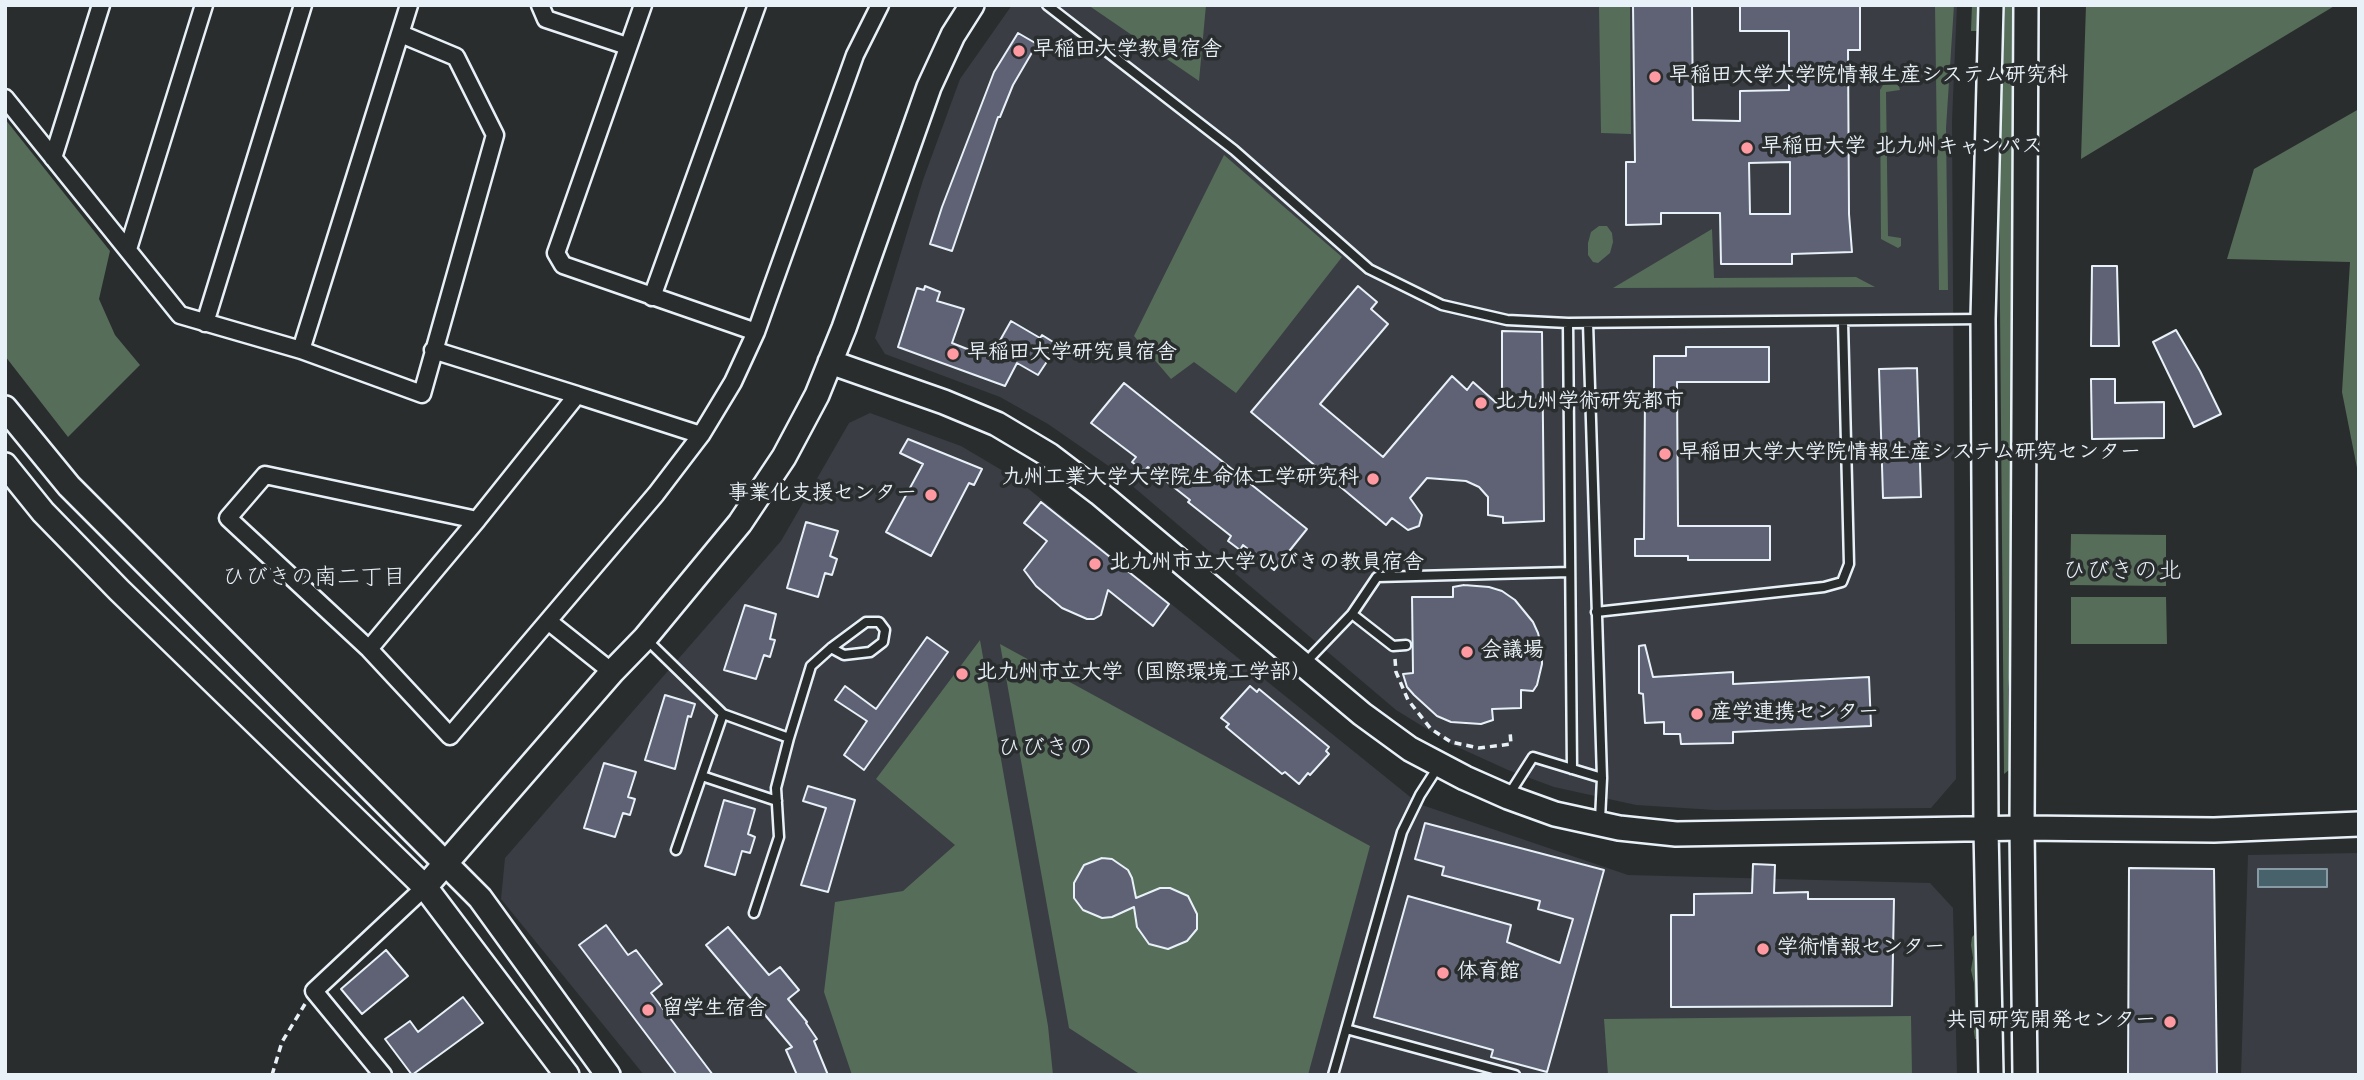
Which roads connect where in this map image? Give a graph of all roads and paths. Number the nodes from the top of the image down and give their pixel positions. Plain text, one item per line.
1 (101, 5) edge
2 (204, 5) edge
3 (303, 5) edge
4 (409, 5) edge
5 (540, 5) edge
6 (643, 5) edge
7 (757, 5) edge
8 (880, 5) edge
9 (972, 5) edge
10 (1047, 5) edge
11 (1991, 5) edge
12 (2026, 5) edge
13 (401, 34) junction
14 (627, 46) junction
15 (5, 98) edge
16 (53, 158) junction
17 (128, 249) junction
18 (652, 297) junction
19 (1983, 319) junction
20 (1843, 322) junction
21 (205, 323) junction
22 (1568, 323) junction
23 (1588, 323) junction
24 (756, 332) junction
25 (301, 350) junction
26 (433, 350) junction
27 (830, 362) junction
28 (577, 396) junction
29 (5, 408) edge
30 (701, 435) junction
31 (5, 465) edge
32 (477, 520) junction
33 (1570, 572) junction
34 (1596, 612) junction
35 (1352, 614) junction
36 (548, 621) junction
37 (645, 638) junction
38 (1406, 645) dead end
39 (1393, 646) junction
40 (831, 648) junction
41 (369, 649) junction
42 (1304, 664) junction
43 (612, 672) junction
44 (723, 714) junction
45 (1431, 729) junction
46 (1423, 730) dead end
47 (1510, 731) dead end
48 (789, 738) junction
49 (1440, 764) junction
50 (1572, 769) junction
51 (702, 776) junction
52 (1602, 778) junction
53 (1508, 797) junction
54 (777, 801) junction
55 (1600, 823) junction
56 (2359, 824) edge
57 (2022, 828) junction
58 (1986, 829) junction
59 (676, 850) dead end
60 (446, 863) junction
61 (425, 887) junction
62 (754, 913) dead end
63 (314, 991) junction
64 (1346, 1029) junction
65 (272, 1075) edge
66 (383, 1075) edge
67 (567, 1075) edge
68 (608, 1075) edge
69 (1334, 1075) edge
70 (1515, 1075) edge
71 (1991, 1075) edge
72 (2025, 1075) edge

1 - 16 street
2 - 17 street
3 - 21 street
4 - 13 street
5 - 14 street
6 - 14 street
7 - 18 street
8 - 24 street
9 - 27 street
10 - 22 lane
11 - 19 street
12 - 57 street
13 - 25 street
13 - 26 street
14 - 18 street
15 - 16 street
16 - 17 street
17 - 21 street
18 - 24 street
19 - 20 lane
19 - 58 street
20 - 23 lane
20 - 34 lane
21 - 25 street
22 - 23 lane
22 - 33 lane
23 - 34 lane
24 - 30 street
25 - 26 street
26 - 28 street
27 - 37 street
27 - 42 street
28 - 30 street
28 - 32 street
29 - 60 street
30 - 36 street
31 - 61 street
32 - 41 street
32 - 41 street
33 - 35 lane
33 - 50 lane
34 - 52 lane
35 - 39 lane
35 - 42 lane
36 - 41 street
36 - 43 street
37 - 43 street
37 - 44 lane
38 - 39 lane
39 - 45 path
40 - 40 lane
40 - 48 lane
42 - 49 street
43 - 60 street
44 - 48 lane
44 - 51 lane
45 - 46 path
45 - 47 path
48 - 54 lane
49 - 53 street
49 - 64 lane
50 - 52 lane
50 - 53 lane
51 - 54 lane
51 - 59 lane
52 - 55 lane
53 - 55 street
54 - 62 lane
55 - 58 street
56 - 57 street
57 - 58 street
57 - 72 street
58 - 71 street
60 - 61 street
60 - 68 street
61 - 63 street
61 - 67 street
63 - 65 path
63 - 66 street
64 - 69 lane
64 - 70 lane

